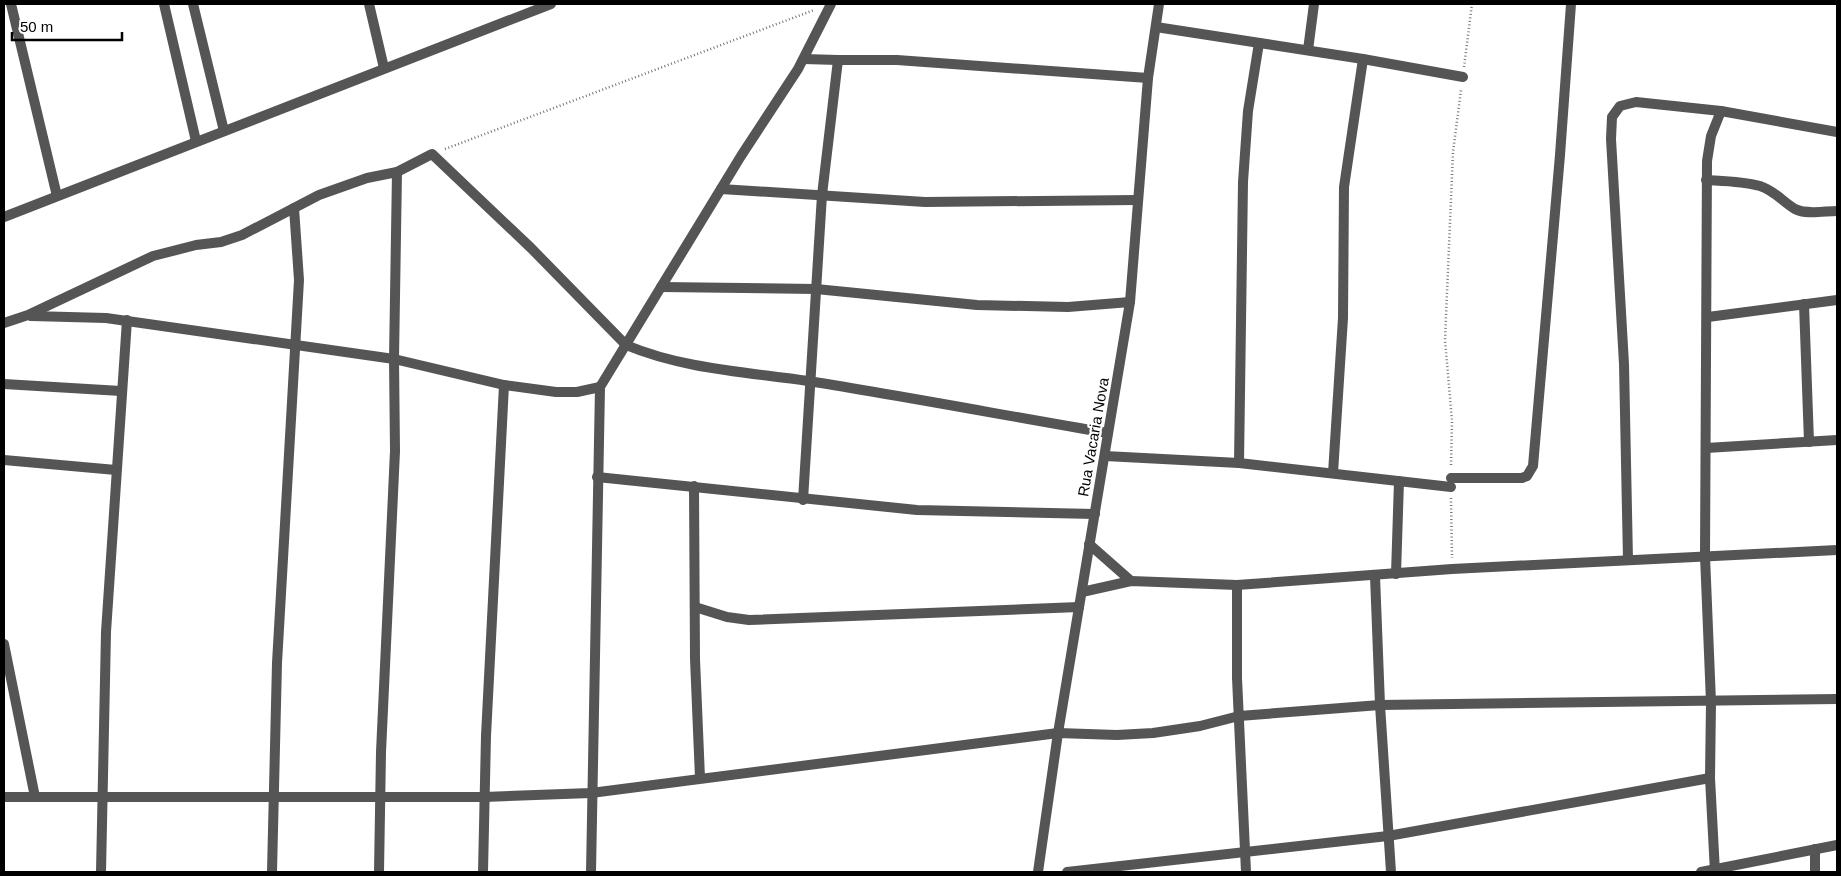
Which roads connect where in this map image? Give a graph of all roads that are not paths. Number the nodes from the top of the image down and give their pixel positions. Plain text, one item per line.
1 (11, 4) edge
2 (164, 4) edge
3 (193, 4) edge
4 (369, 4) edge
5 (549, 4) edge
6 (830, 4) edge
7 (1159, 4) edge
8 (1314, 4) edge
9 (1571, 4) edge
10 (1156, 27) junction
11 (1259, 43) junction
12 (1308, 50) junction
13 (804, 59) junction
14 (1363, 59) junction
15 (838, 60) junction
16 (384, 68) junction
17 (1463, 77) road end
18 (1148, 78) junction
19 (1721, 111) junction
20 (224, 131) junction
21 (1837, 132) edge
22 (196, 142) junction
23 (397, 172) junction
24 (1706, 180) junction
25 (721, 189) junction
26 (822, 194) junction
27 (57, 196) junction
28 (1137, 200) junction
29 (294, 208) junction
30 (1837, 211) edge
31 (4, 217) edge
32 (661, 287) junction
33 (816, 288) junction
34 (1837, 300) edge
35 (1130, 302) junction
36 (1804, 304) junction
37 (28, 316) junction
38 (1708, 317) junction
39 (126, 320) junction
40 (4, 323) edge
41 (626, 345) junction
42 (295, 346) junction
43 (394, 359) junction
44 (809, 381) junction
45 (4, 384) edge
46 (504, 385) junction
47 (600, 387) junction
48 (121, 391) junction
49 (1108, 433) junction
50 (1837, 440) edge
51 (1809, 442) junction
52 (1706, 448) junction
53 (1105, 456) junction
54 (4, 460) edge
55 (1239, 464) junction
56 (116, 470) junction
57 (1333, 473) junction
58 (597, 477) junction
59 (1398, 481) junction
60 (694, 486) junction
61 (803, 500) junction
62 (1095, 514) junction
63 (1089, 544) junction
64 (1837, 552) edge
65 (1705, 556) junction
66 (1628, 560) junction
67 (1396, 574) junction
68 (1375, 576) junction
69 (1131, 581) junction
70 (1237, 586) junction
71 (1082, 592) junction
72 (695, 607) junction
73 (1079, 607) junction
74 (4, 644) edge
75 (1837, 699) edge
76 (1711, 702) junction
77 (1380, 705) junction
78 (1239, 716) junction
79 (1058, 733) junction
80 (700, 778) junction
81 (1710, 778) junction
82 (591, 792) junction
83 (4, 797) edge
84 (35, 797) junction
85 (380, 797) junction
86 (484, 797) junction
87 (104, 798) junction
88 (273, 798) junction
89 (1388, 836) junction
90 (1837, 845) edge
91 (1815, 849) junction
92 (1245, 852) junction
93 (1715, 870) edge
94 (101, 872) edge
95 (272, 872) edge
96 (379, 872) edge
97 (483, 872) edge
98 (591, 872) edge
99 (1038, 872) edge
100 (1067, 872) edge
101 (1246, 872) edge
102 (1391, 872) edge
103 (1701, 872) edge
104 (1815, 872) edge

1 - 27 street
2 - 22 street
3 - 20 street
4 - 16 street
5 - 16 street
6 - 13 street
7 - 10 street, Rua Vacaria Nova
8 - 12 street
9 - 59 street
10 - 11 street
10 - 18 street, Rua Vacaria Nova
11 - 12 street
11 - 55 street
12 - 14 street
13 - 15 street
13 - 25 street
14 - 17 street
14 - 57 street
15 - 18 street
15 - 26 street
16 - 20 street
18 - 28 street, Rua Vacaria Nova
19 - 21 street
19 - 24 street
19 - 66 street
20 - 22 street
22 - 27 street
23 - 29 street
23 - 41 street
23 - 43 street
24 - 30 street
24 - 38 street
25 - 26 street
25 - 32 street
26 - 28 street
26 - 33 street
27 - 31 street
28 - 35 street, Rua Vacaria Nova
29 - 37 street
29 - 42 street
32 - 33 street
32 - 41 street
33 - 35 street
33 - 44 street
34 - 36 street
35 - 49 street, Rua Vacaria Nova
36 - 38 street
36 - 51 street
37 - 39 street
37 - 40 street
38 - 52 street
39 - 42 street
39 - 48 street
41 - 44 street
41 - 47 street
42 - 43 street
42 - 88 street
43 - 46 street
43 - 85 street
44 - 49 street
44 - 61 street
45 - 48 street
46 - 47 street
46 - 86 street
47 - 58 street
48 - 56 street
49 - 53 street, Rua Vacaria Nova
50 - 51 street
51 - 52 street
52 - 65 street
53 - 55 street
53 - 62 street, Rua Vacaria Nova
54 - 56 street
55 - 57 street
56 - 87 street
57 - 59 street
58 - 60 street
58 - 82 street
59 - 67 street
60 - 61 street
60 - 72 street
61 - 62 street
62 - 63 street, Rua Vacaria Nova
63 - 69 street
63 - 71 street, Rua Vacaria Nova
64 - 65 street
65 - 66 street
65 - 76 street
66 - 67 street
67 - 68 street
68 - 70 street
68 - 77 street
69 - 70 street
69 - 71 street
70 - 78 street
71 - 73 street, Rua Vacaria Nova
72 - 73 street
72 - 80 street
73 - 79 street, Rua Vacaria Nova
74 - 84 street
75 - 76 street
76 - 77 street
76 - 81 street
77 - 78 street
77 - 89 street
78 - 79 street
78 - 92 street
79 - 80 street
79 - 99 street, Rua Vacaria Nova
80 - 82 street
81 - 89 street
81 - 93 street
82 - 86 street
82 - 98 street
83 - 84 street
84 - 87 street
85 - 86 street
85 - 88 street
85 - 96 street
86 - 97 street
87 - 88 street
87 - 94 street
88 - 95 street
89 - 92 street
89 - 102 street
90 - 91 street
91 - 93 street
91 - 104 street
92 - 100 street
92 - 101 street
93 - 103 street

